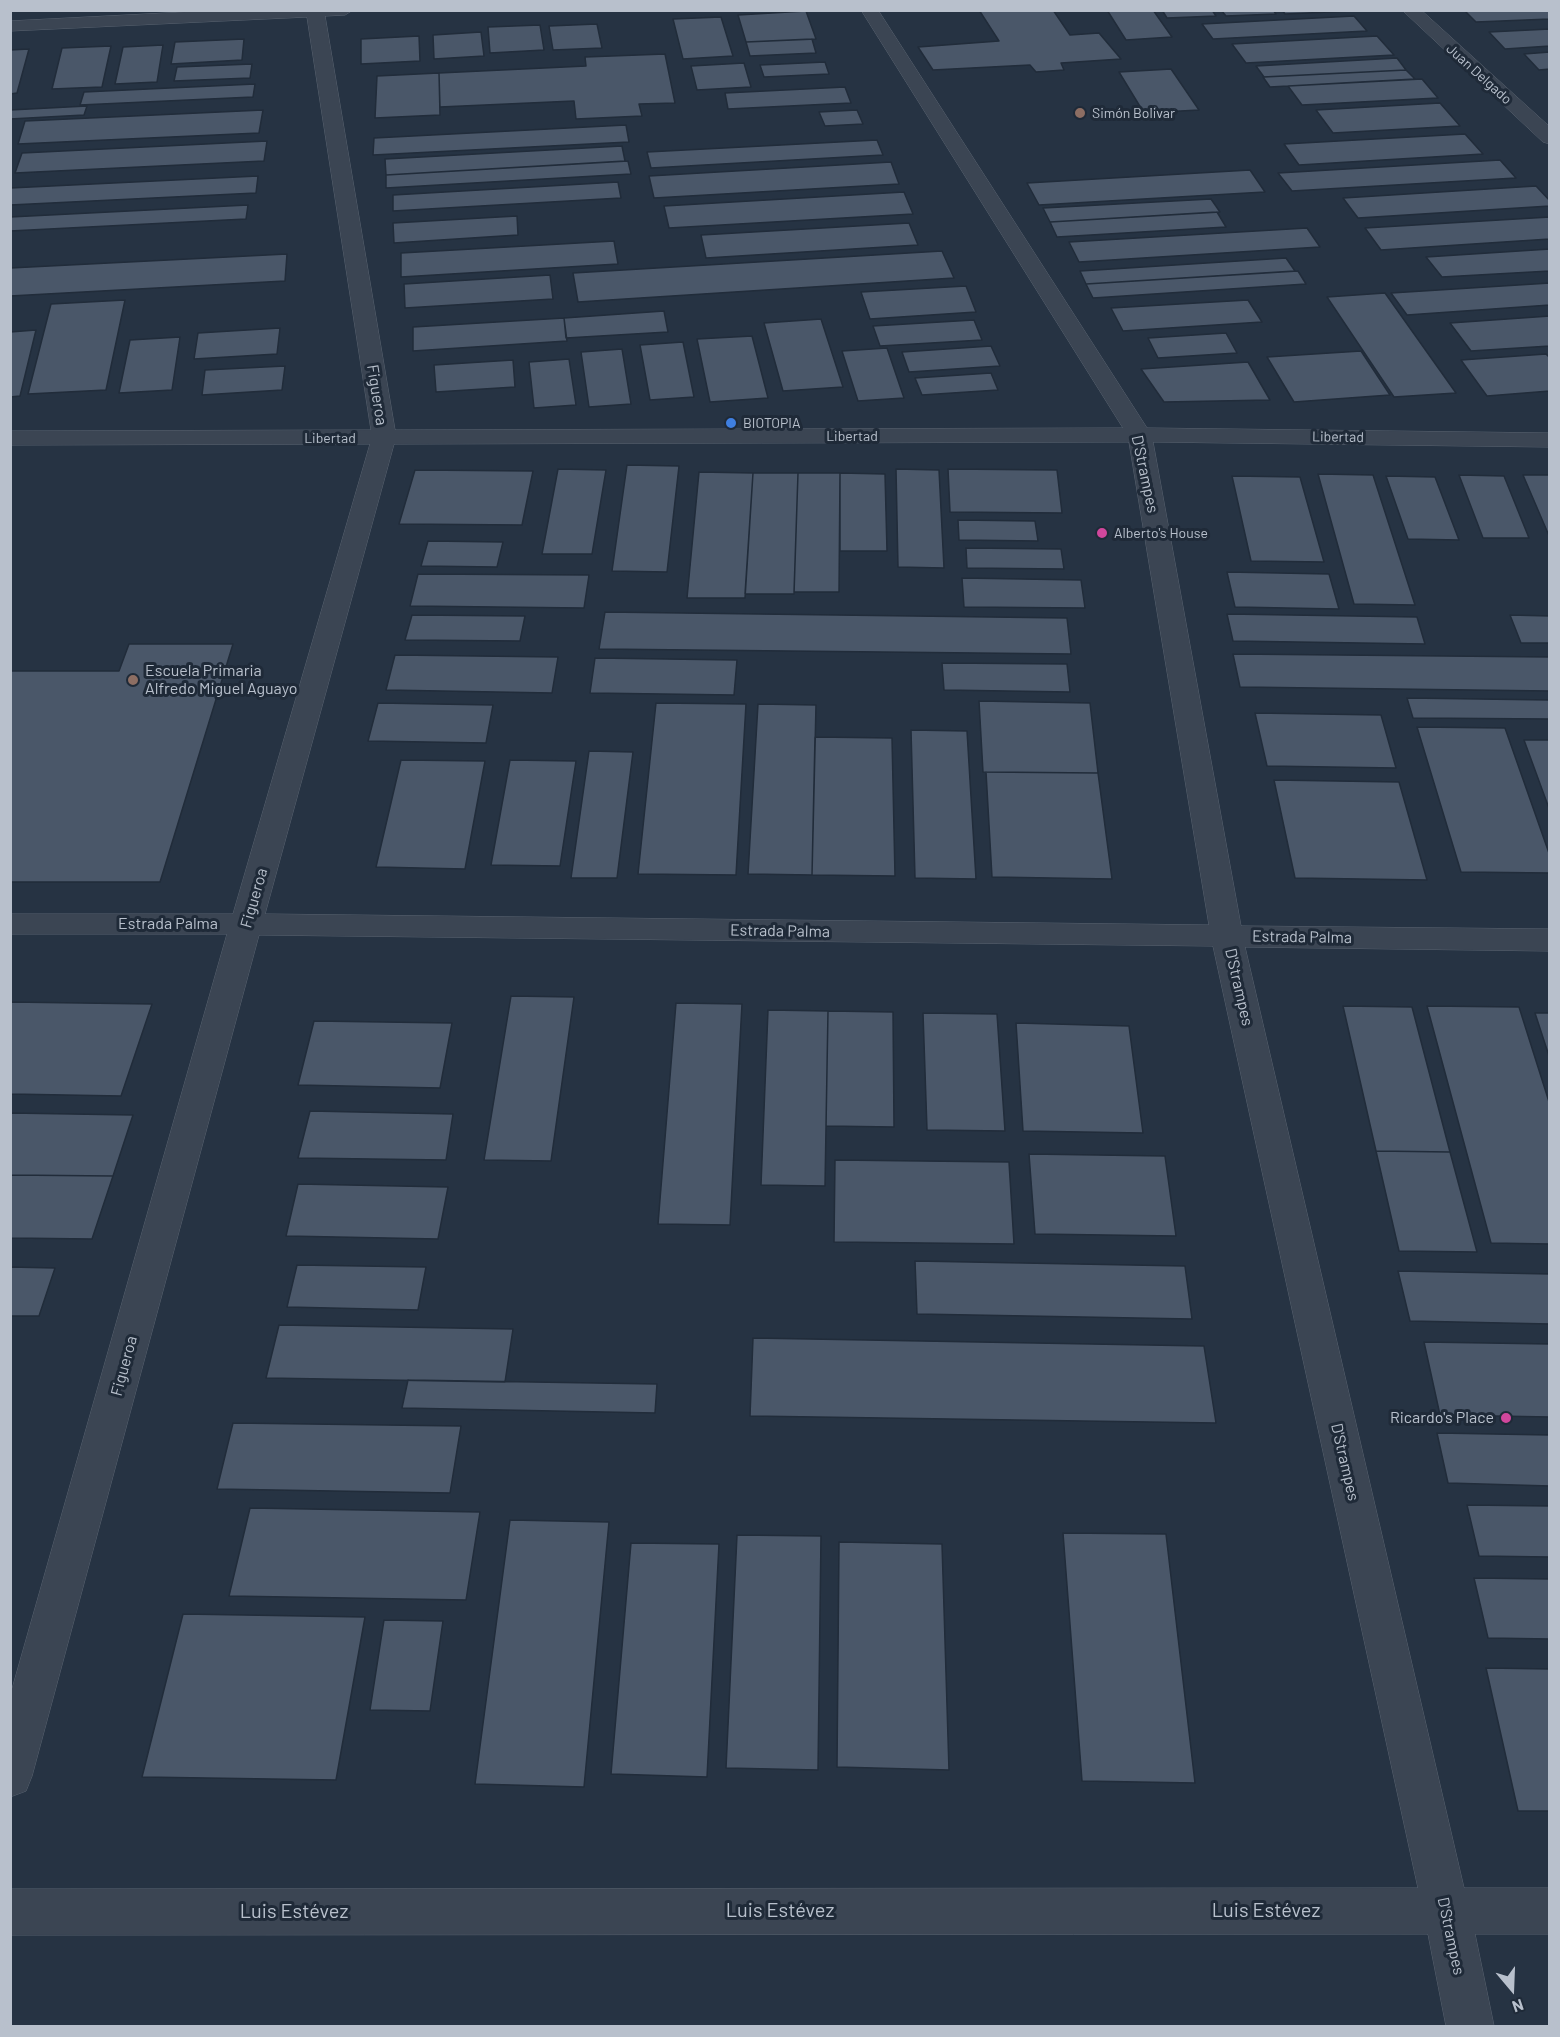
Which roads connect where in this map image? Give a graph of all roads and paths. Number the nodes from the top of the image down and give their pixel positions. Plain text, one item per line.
1 (345, 10) edge
2 (869, 10) edge
3 (1410, 10) edge
4 (315, 11) edge
5 (10, 26) edge
6 (1550, 138) edge
7 (1140, 435) junction
8 (10, 438) edge
9 (384, 438) junction
10 (1550, 440) edge
11 (10, 924) edge
12 (246, 924) junction
13 (1227, 936) junction
14 (1550, 940) edge
15 (10, 1776) edge
16 (1446, 1909) junction
17 (1550, 1911) edge
18 (10, 1912) edge
19 (1470, 2026) edge

1 - 4 street
2 - 7 street, D'Strampes
3 - 6 street, Juan Delgado
4 - 5 street
4 - 9 street, Figueroa
7 - 9 street, Libertad
7 - 10 street, Libertad
7 - 13 street, D'Strampes
8 - 9 street, Libertad
9 - 12 street, Figueroa
11 - 12 street, Estrada Palma
12 - 13 street, Estrada Palma
12 - 15 street, Figueroa
13 - 14 street, Estrada Palma
13 - 16 street, D'Strampes
16 - 17 street, Luis Estévez
16 - 18 street, Luis Estévez
16 - 19 street, D'Strampes

